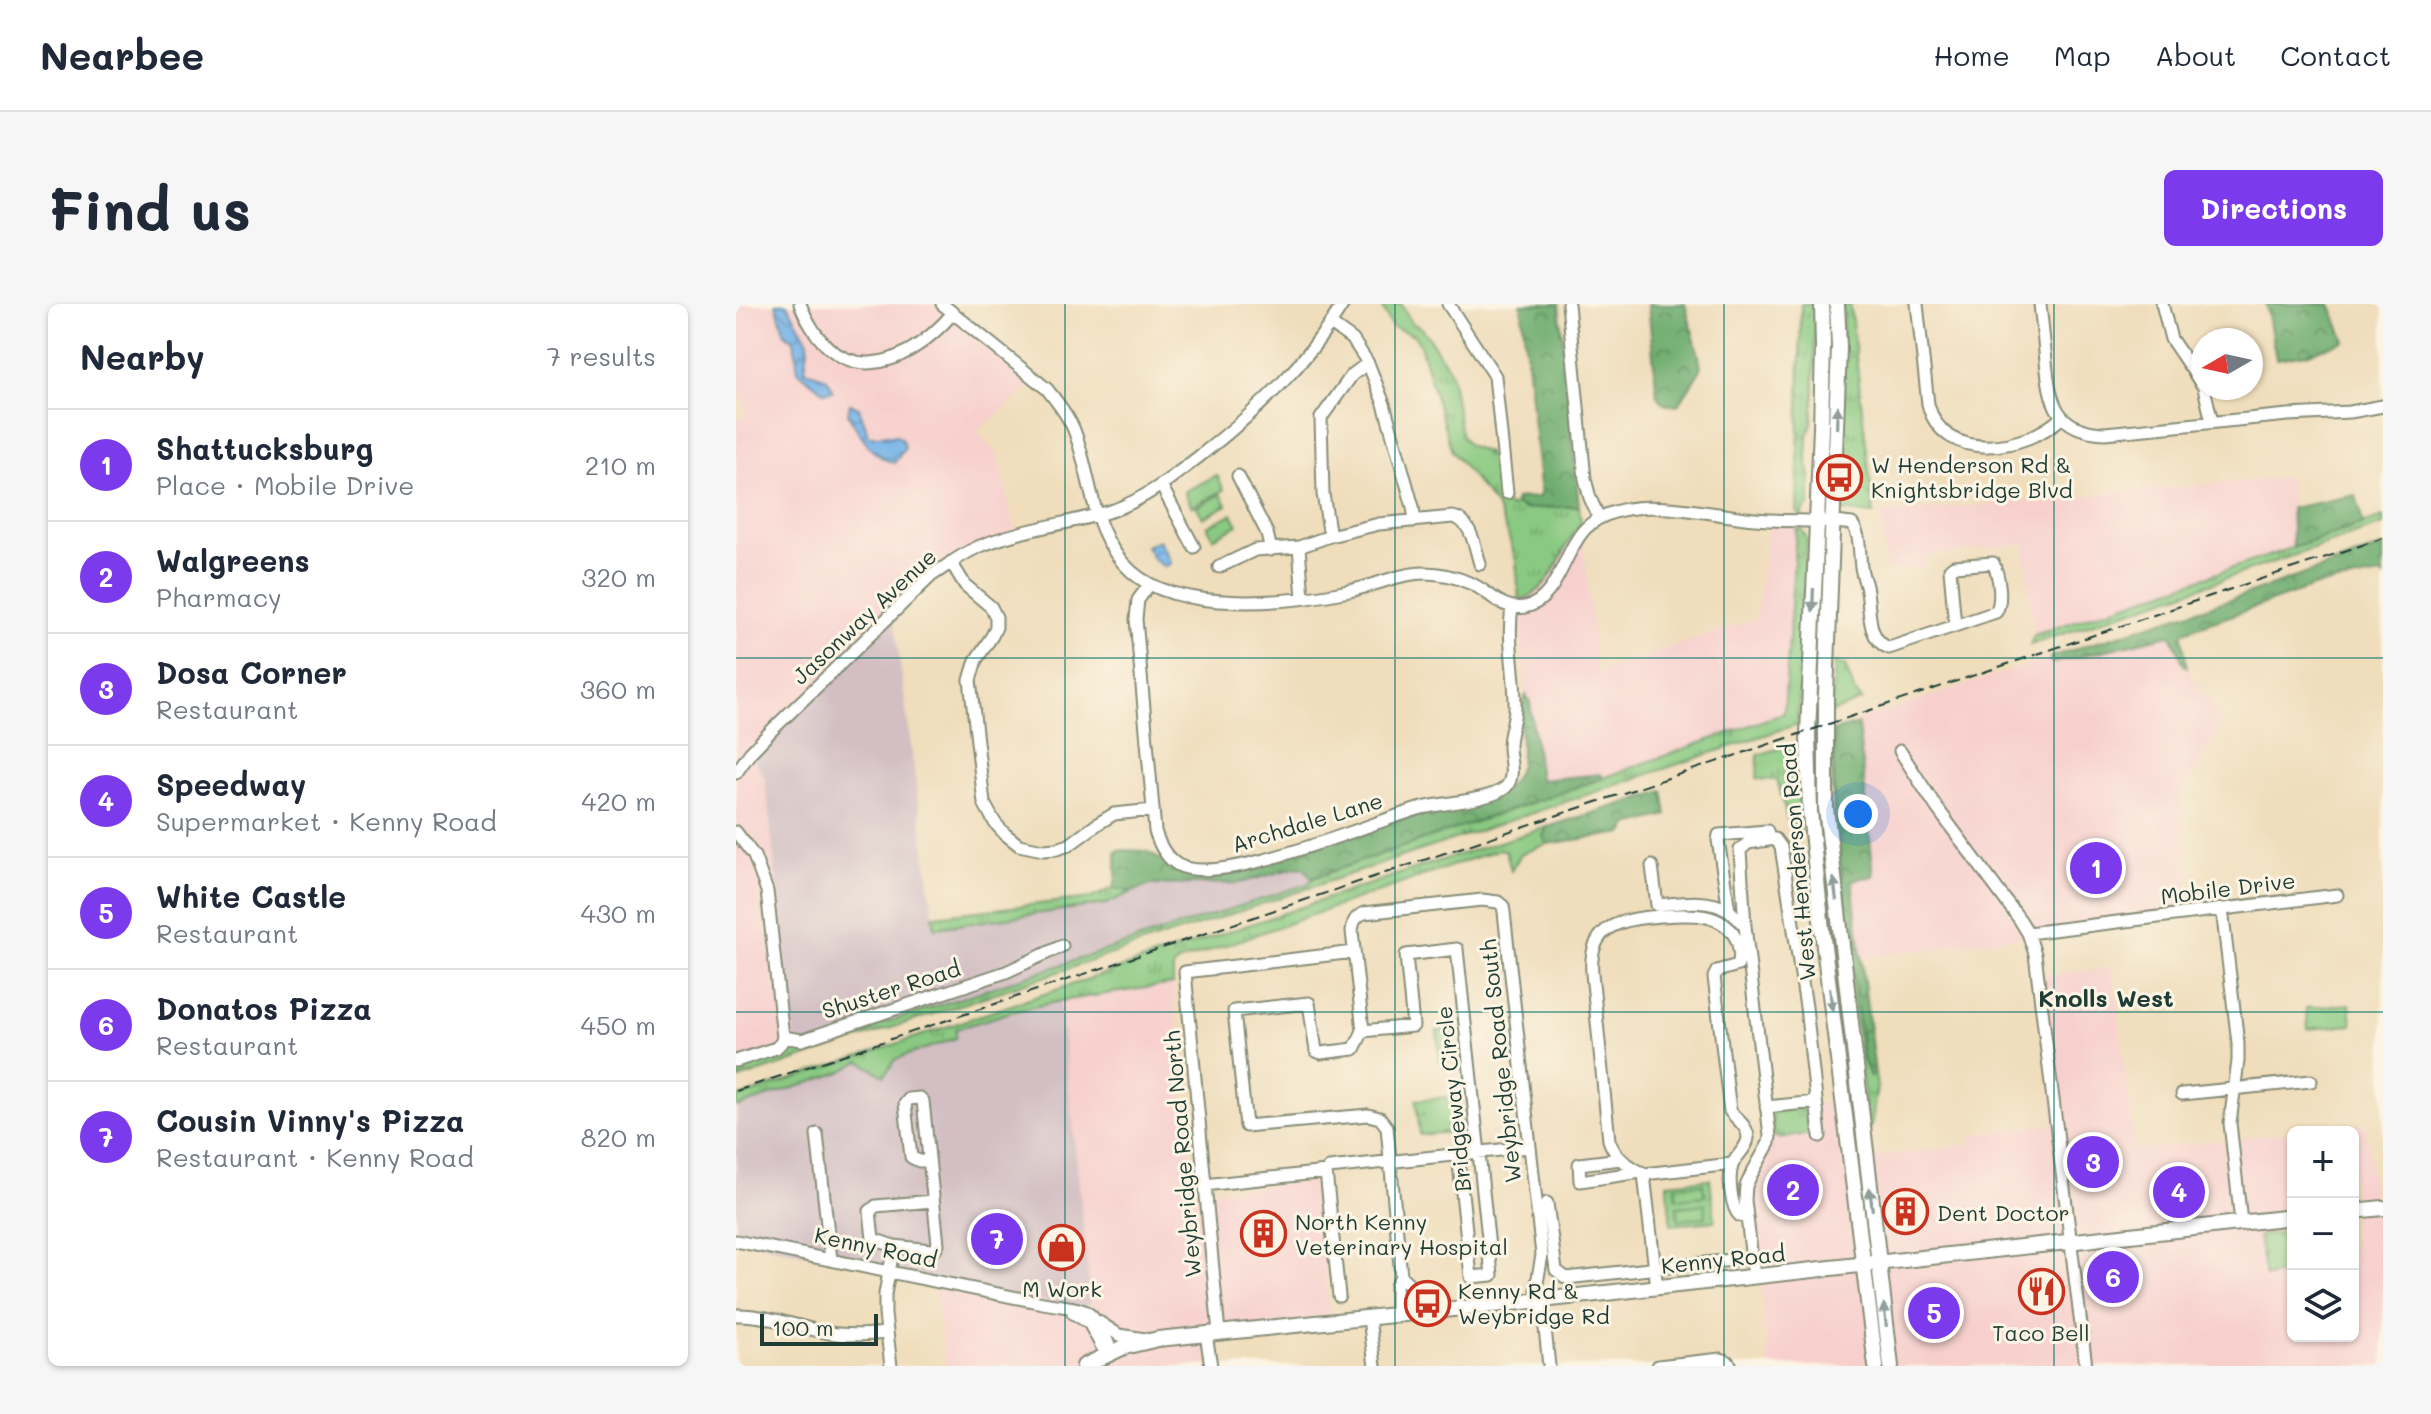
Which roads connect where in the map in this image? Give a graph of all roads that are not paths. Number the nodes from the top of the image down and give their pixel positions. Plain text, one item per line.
1 (800, 304) edge
2 (942, 304) edge
3 (1343, 304) edge
4 (1448, 304) edge
5 (1568, 304) edge
6 (1822, 304) edge
7 (1837, 304) edge
8 (1917, 304) edge
9 (2040, 304) edge
10 (2162, 304) edge
11 (953, 313) junction
12 (1331, 324) junction
13 (1368, 363) junction
14 (2191, 368) edge
15 (2207, 400) edge
16 (2383, 406) edge
17 (2062, 417) junction
18 (2212, 422) junction
19 (1238, 476) dead end
20 (1161, 485) junction
21 (1507, 493) dead end
22 (1096, 515) junction
23 (1599, 518) junction
24 (1415, 521) junction
25 (1817, 522) junction
26 (1833, 523) junction
27 (1330, 536) junction
28 (1194, 547) dead end
29 (1299, 547) junction
30 (1271, 550) junction
31 (951, 562) junction
32 (1480, 564) dead end
33 (1219, 567) dead end
34 (1149, 585) junction
35 (1303, 598) junction
36 (1512, 607) junction
37 (1955, 626) junction
38 (1900, 751) dead end
39 (736, 773) edge
40 (1153, 810) junction
41 (736, 832) edge
42 (1769, 840) junction
43 (1652, 866) dead end
44 (2337, 895) dead end
45 (2222, 909) junction
46 (1729, 910) junction
47 (1745, 926) junction
48 (2028, 933) junction
49 (1062, 946) dead end
50 (1354, 952) junction
51 (1363, 1031) junction
52 (783, 1037) junction
53 (736, 1061) edge
54 (2311, 1081) dead end
55 (2234, 1088) junction
56 (2182, 1094) dead end
57 (1816, 1102) junction
58 (1766, 1107) junction
59 (817, 1134) dead end
60 (1820, 1136) dead end
61 (1529, 1147) junction
62 (1479, 1152) junction
63 (1458, 1155) junction
64 (1621, 1159) junction
65 (929, 1160) junction
66 (1391, 1162) junction
67 (1732, 1164) junction
68 (1326, 1172) junction
69 (1643, 1173) junction
70 (1204, 1185) junction
71 (933, 1201) junction
72 (1547, 1203) dead end
73 (2383, 1208) edge
74 (2359, 1210) edge
75 (1745, 1217) junction
76 (2287, 1218) edge
77 (2241, 1222) junction
78 (736, 1241) edge
79 (2070, 1242) junction
80 (894, 1246) junction
81 (1751, 1258) junction
82 (831, 1260) junction
83 (1871, 1265) junction
84 (1655, 1269) junction
85 (890, 1272) junction
86 (1401, 1276) junction
87 (1754, 1277) junction
88 (1657, 1288) junction
89 (1339, 1296) dead end
90 (1540, 1301) junction
91 (1054, 1305) junction
92 (1414, 1314) junction
93 (736, 1315) edge
94 (1396, 1315) junction
95 (1369, 1318) junction
96 (1098, 1322) junction
97 (887, 1333) junction
98 (1213, 1333) junction
99 (1158, 1339) junction
100 (1108, 1353) junction
101 (1729, 1363) edge
102 (891, 1366) edge
103 (1084, 1366) edge
104 (1211, 1366) edge
105 (1375, 1366) edge
106 (1549, 1366) edge
107 (1658, 1366) edge
108 (1876, 1366) edge
109 (1891, 1366) edge
110 (2086, 1366) edge

1 - 11 street
2 - 11 street
3 - 12 street, Jasonway Avenue
4 - 21 street
5 - 23 street
6 - 25 main road, West Henderson Road
26 -> 7 main road, West Henderson Road
8 - 17 street
9 - 17 street
10 - 14 street
11 - 22 street
12 - 13 street
12 - 20 street, Jasonway Avenue
13 - 24 street
13 - 27 street
15 - 18 street
16 - 18 street
17 - 18 street
19 - 30 street
20 - 22 street, Jasonway Avenue
20 - 28 street
22 - 31 street, Jasonway Avenue
22 - 34 street
23 - 25 street
23 - 36 street
24 - 27 street
24 - 32 street
25 - 26 street
25 -> 83 main road, West Henderson Road
26 - 37 street
83 -> 26 main road, West Henderson Road
27 - 29 street
29 - 30 street
29 - 35 street
30 - 33 street
31 - 39 street, Jasonway Avenue
31 - 40 street
34 - 35 street
34 - 40 street, Archdale Lane
35 - 36 street
36 - 40 street, Archdale Lane
37 - 37 street
38 - 48 street
41 - 52 street
42 - 46 street
42 - 47 street
42 - 57 street
43 - 46 street
44 - 45 street, Mobile Drive
45 - 48 street, Mobile Drive
45 - 55 street
46 - 47 street
47 - 58 street
48 - 79 street
49 - 52 street, Shuster Road
50 - 51 street
50 - 61 street, Weybridge Road South
50 - 70 street, Weybridge Road North
51 - 62 street, Bridgeway Circle
51 - 66 street
52 - 53 street, Shuster Road
54 - 55 street
55 - 56 street
55 - 77 street
57 - 58 street
57 - 60 street
58 - 75 street
59 - 82 street
61 - 62 street
61 - 90 street, Weybridge Road South
62 - 63 street
62 - 63 street, Bridgeway Circle
63 - 66 street
64 - 67 street
64 - 69 street
64 - 69 street
65 - 65 street
65 - 71 street
66 - 68 street
66 - 86 street
67 - 69 street
67 - 75 street
68 - 70 street
68 - 89 street
69 - 84 street
70 - 98 street, Weybridge Road North
71 - 80 street
71 - 80 street
72 - 84 street
73 - 74 main road
75 - 81 street
76 - 77 main road, Kenny Road
77 - 79 main road, Kenny Road
78 - 82 street, Kenny Road
79 - 83 main road, Kenny Road
79 - 110 street
80 - 85 street
81 - 84 street
81 - 87 street
82 - 85 street, Kenny Road
83 - 87 main road, Kenny Road
83 - 108 main road, West Henderson Road
109 -> 83 main road, West Henderson Road
84 - 88 street
85 - 91 street, Kenny Road
85 - 97 street
86 - 92 street
86 - 94 street
87 - 88 main road, Kenny Road
88 - 90 main road, Kenny Road
90 - 92 main road, Kenny Road
90 - 106 street, Weybridge Road South
91 - 96 street, Kenny Road
91 - 100 street, Kenny Road
92 - 94 main road, Kenny Road
93 - 97 street
94 - 95 main road, Kenny Road
95 - 98 main road, Kenny Road
95 - 105 street
96 - 99 street, Kenny Road
96 - 100 street
97 - 102 street
98 - 99 main road, Kenny Road
98 - 104 street, Weybridge Road North
99 - 100 main road, Kenny Road
100 - 103 main road
101 - 107 street

